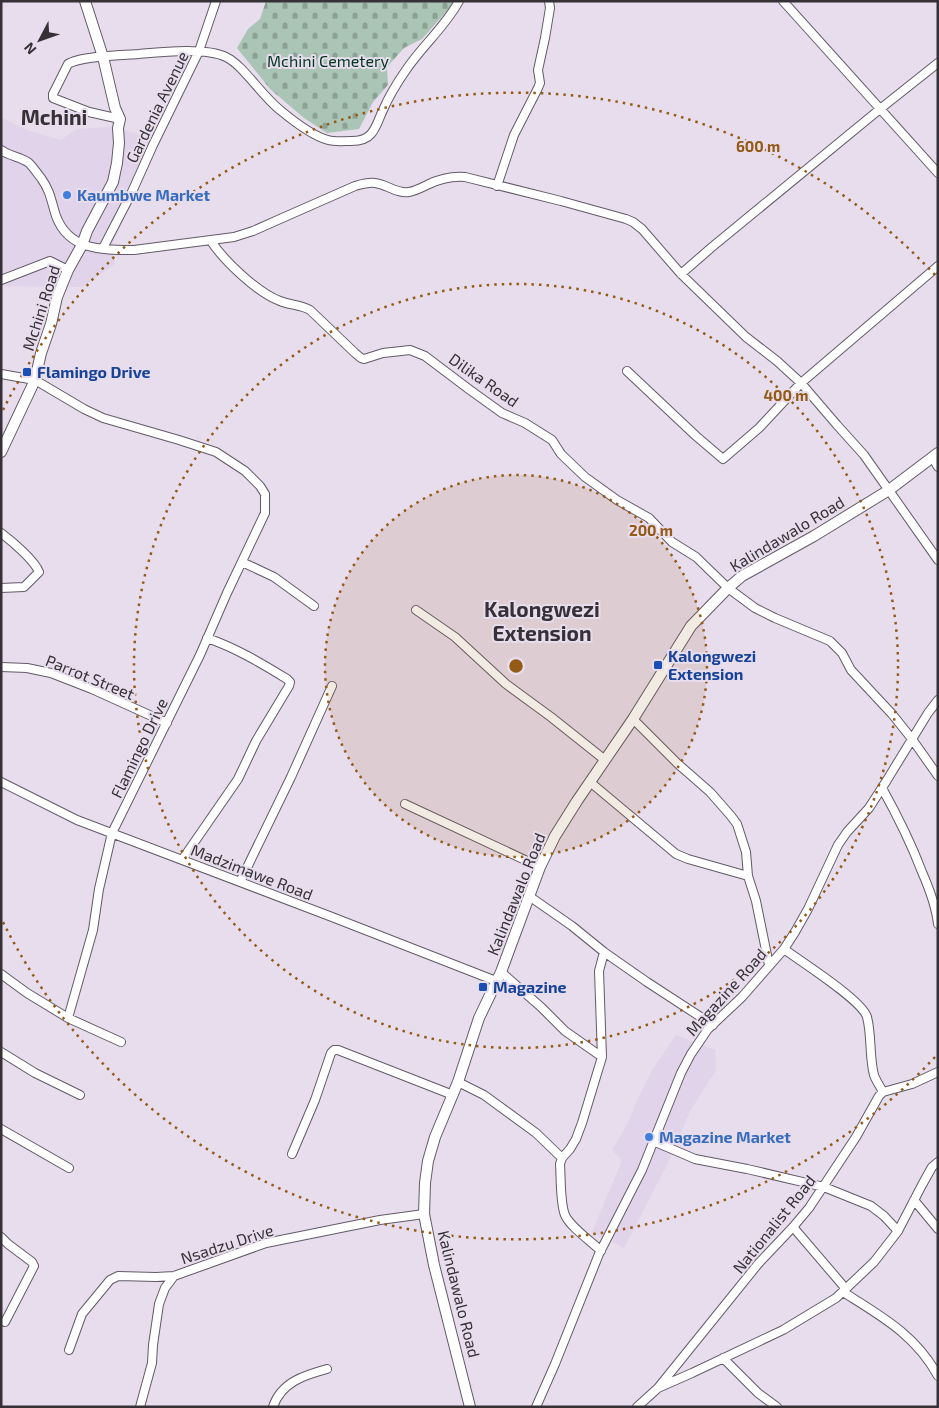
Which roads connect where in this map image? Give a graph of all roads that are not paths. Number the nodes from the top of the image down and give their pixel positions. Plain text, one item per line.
1 (216, 1) edge
2 (459, 1) edge
3 (550, 1) edge
4 (783, 1) edge
5 (89, 2) edge
6 (199, 51) junction
7 (103, 56) junction
8 (938, 63) edge
9 (880, 109) junction
10 (120, 119) junction
11 (1, 150) edge
12 (938, 173) edge
13 (497, 186) junction
14 (212, 241) junction
15 (82, 245) junction
16 (104, 248) junction
17 (938, 266) edge
18 (68, 270) junction
19 (681, 274) junction
20 (1, 280) edge
21 (627, 371) dead end
22 (1, 374) edge
23 (35, 380) junction
24 (801, 383) junction
25 (1, 452) edge
26 (935, 455) edge
27 (938, 467) edge
28 (889, 490) junction
29 (1, 533) edge
30 (938, 560) edge
31 (242, 562) junction
32 (1, 588) edge
33 (728, 588) junction
34 (314, 606) dead end
35 (416, 610) dead end
36 (207, 638) junction
37 (1, 667) edge
38 (332, 686) dead end
39 (938, 700) edge
40 (633, 719) junction
41 (167, 723) junction
42 (912, 739) junction
43 (605, 760) junction
44 (938, 776) edge
45 (1, 782) edge
46 (590, 782) junction
47 (882, 788) junction
48 (405, 804) dead end
49 (112, 833) junction
50 (182, 860) junction
51 (540, 867) junction
52 (748, 876) junction
53 (240, 882) junction
54 (529, 896) junction
55 (938, 924) edge
56 (784, 949) junction
57 (604, 952) junction
58 (769, 965) junction
59 (1, 974) edge
60 (498, 977) junction
61 (68, 1018) junction
62 (713, 1024) junction
63 (121, 1042) dead end
64 (1, 1052) edge
65 (602, 1057) junction
66 (938, 1072) edge
67 (458, 1082) junction
68 (883, 1092) junction
69 (452, 1094) junction
70 (80, 1095) dead end
71 (1, 1129) edge
72 (653, 1141) junction
73 (292, 1154) dead end
74 (562, 1158) junction
75 (938, 1162) edge
76 (69, 1168) dead end
77 (824, 1187) junction
78 (914, 1200) junction
79 (424, 1214) junction
80 (793, 1228) junction
81 (938, 1229) edge
82 (898, 1230) junction
83 (1, 1237) edge
84 (601, 1251) junction
85 (174, 1276) junction
86 (845, 1290) junction
87 (5, 1322) dead end
88 (69, 1350) dead end
89 (723, 1358) junction
90 (328, 1369) dead end
91 (938, 1376) edge
92 (658, 1388) junction
93 (140, 1407) edge
94 (273, 1407) edge
95 (470, 1407) edge
96 (536, 1407) edge
97 (637, 1407) edge
98 (777, 1407) edge

1 - 6 street, Gardenia Avenue
2 - 6 street
3 - 13 street
4 - 9 street
5 - 7 street, Mchini Road
6 - 7 street
6 - 16 street, Gardenia Avenue
7 - 10 street, Mchini Road
7 - 10 street
8 - 9 street
9 - 12 street
9 - 19 street
10 - 15 street, Mchini Road
11 - 15 street
13 - 14 street
13 - 19 street
14 - 16 street
14 - 33 street, Dilika Road
15 - 16 street
15 - 18 street, Mchini Road
17 - 24 street
18 - 20 street
18 - 23 street, Mchini Road
19 - 24 street
21 - 24 street
22 - 23 street, Flamingo Drive
23 - 25 street, Mchini Road
23 - 31 street, Flamingo Drive
24 - 28 street
26 - 27 street
26 - 28 street, Kalindawalo Road
28 - 30 street
28 - 33 street, Kalindawalo Road
29 - 32 street
31 - 34 street
31 - 36 street, Flamingo Drive
33 - 40 street, Kalindawalo Road
33 - 42 street
35 - 43 street
36 - 41 street, Flamingo Drive
36 - 50 street
37 - 41 street, Parrot Street
38 - 53 street
39 - 42 street, Magazine Road
40 - 43 street, Kalindawalo Road
40 - 52 street
41 - 49 street, Flamingo Drive
42 - 44 street
42 - 47 street, Magazine Road
43 - 46 street, Kalindawalo Road
45 - 49 street, Madzimawe Road
46 - 51 street, Kalindawalo Road
46 - 52 street
47 - 55 street
47 - 56 street, Magazine Road
48 - 51 street
49 - 50 street, Madzimawe Road
49 - 61 street, Flamingo Drive
50 - 53 street, Madzimawe Road
51 - 54 street, Kalindawalo Road
52 - 58 street
53 - 60 street, Madzimawe Road
54 - 57 street
54 - 60 street, Kalindawalo Road
56 - 58 street, Magazine Road
56 - 68 street
57 - 62 street
57 - 65 street
58 - 62 street, Magazine Road
59 - 61 street
60 - 65 street, Madzimawe Road
60 - 67 street, Kalindawalo Road
61 - 63 street
62 - 72 street, Magazine Road
64 - 70 street
65 - 74 street
66 - 68 street
67 - 69 street, Kalindawalo Road
67 - 74 street
68 - 77 street, Nationalist Road
69 - 73 street
69 - 79 street, Kalindawalo Road
71 - 76 street
72 - 77 street
72 - 84 street, Magazine Road
74 - 84 street
75 - 78 street
77 - 80 street, Nationalist Road
77 - 82 street
78 - 81 street
78 - 82 street
79 - 85 street, Nsadzu Drive
79 - 95 street, Kalindawalo Road
80 - 86 street
80 - 92 street, Nationalist Road
82 - 86 street
83 - 87 street
84 - 96 street, Magazine Road
85 - 88 street
85 - 93 street, Nsadzu Drive
86 - 89 street
86 - 91 street
89 - 92 street
89 - 98 street
90 - 94 street
92 - 97 street

